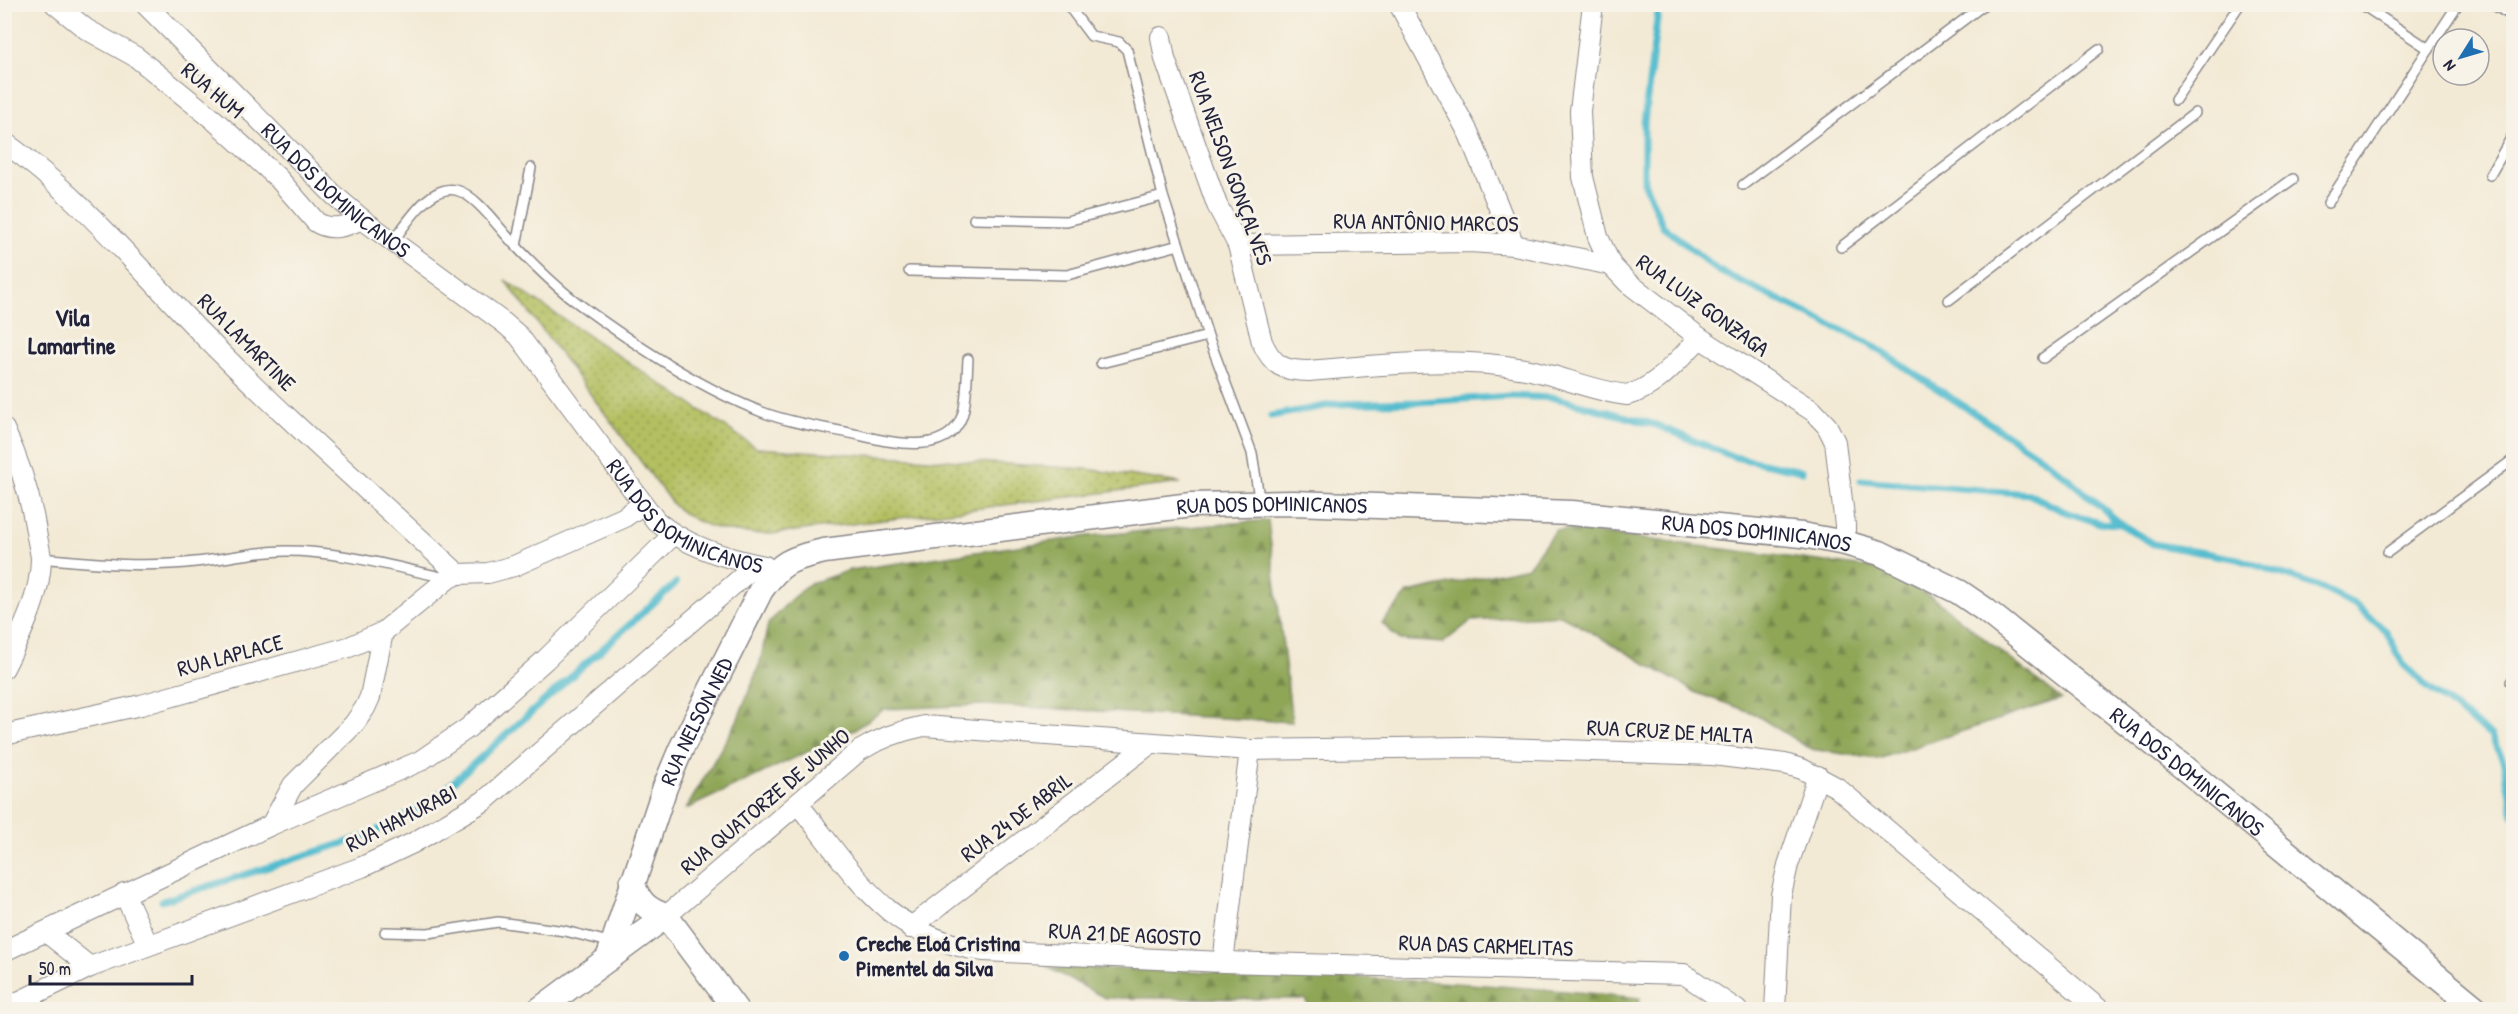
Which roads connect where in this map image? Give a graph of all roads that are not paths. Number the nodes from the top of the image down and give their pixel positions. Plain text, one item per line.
1 (55, 4) edge
2 (145, 4) edge
3 (1067, 4) edge
4 (1399, 4) edge
5 (1593, 4) edge
6 (1985, 4) edge
7 (2240, 4) edge
8 (2361, 4) edge
9 (2458, 4) edge
10 (2492, 4) edge
11 (2514, 17) edge
12 (1161, 37) dead end
13 (2099, 49) dead end
14 (2429, 49) junction
15 (2175, 100) dead end
16 (2195, 113) dead end
17 (2514, 133) edge
18 (4, 142) edge
19 (531, 168) dead end
20 (2490, 175) dead end
21 (2294, 179) dead end
22 (1743, 185) dead end
23 (1163, 196) junction
24 (2328, 202) dead end
25 (362, 219) junction
26 (974, 219) dead end
27 (392, 242) junction
28 (1179, 245) junction
29 (1238, 245) junction
30 (1514, 245) junction
31 (516, 246) junction
32 (1841, 247) dead end
33 (1611, 265) junction
34 (909, 271) dead end
35 (1949, 300) dead end
36 (1208, 336) junction
37 (1700, 338) junction
38 (2043, 358) dead end
39 (968, 359) dead end
40 (1101, 363) dead end
41 (4, 429) edge
42 (2514, 459) edge
43 (1260, 504) junction
44 (642, 505) junction
45 (673, 535) junction
46 (1845, 543) junction
47 (2388, 552) dead end
48 (41, 558) junction
49 (766, 566) junction
50 (454, 576) junction
51 (383, 632) junction
52 (4, 668) edge
53 (4, 735) edge
54 (1151, 743) junction
55 (1250, 750) junction
56 (1818, 776) junction
57 (798, 804) junction
58 (271, 825) junction
59 (632, 883) junction
60 (124, 893) junction
61 (666, 916) junction
62 (910, 928) junction
63 (46, 932) junction
64 (385, 932) dead end
65 (148, 945) junction
66 (4, 951) edge
67 (610, 951) junction
68 (1223, 962) junction
69 (90, 967) junction
70 (4, 1009) edge
71 (2099, 1009) edge
72 (539, 1010) edge
73 (736, 1010) edge
74 (1737, 1010) edge
75 (1775, 1010) edge
76 (2478, 1010) edge

1 - 25 street, RUA HUM
2 - 25 street, RUA DOS DOMINICANOS
3 - 23 lane
4 - 30 street
5 - 33 street, RUA LUIZ GONZAGA
6 - 22 lane
7 - 15 lane
8 - 14 lane
9 - 14 lane
10 - 11 lane
12 - 29 street, RUA NELSON GONÇALVES
13 - 32 lane
14 - 24 lane
16 - 35 lane
17 - 20 lane
18 - 50 street, RUA LAMARTINE
19 - 31 lane
21 - 38 lane
23 - 26 lane
23 - 28 lane
25 - 27 street, RUA DOS DOMINICANOS
27 - 31 lane
27 - 44 street, RUA DOS DOMINICANOS
28 - 34 lane
28 - 36 lane
29 - 30 street, RUA ANTÔNIO MARCOS
29 - 37 street, RUA NELSON GONÇALVES
30 - 33 street, RUA ANTÔNIO MARCOS
31 - 39 lane
33 - 37 street, RUA LUIZ GONZAGA
36 - 40 lane
36 - 43 lane
37 - 46 street, RUA LUIZ GONZAGA
41 - 48 street
42 - 47 lane
43 - 46 street, RUA DOS DOMINICANOS
43 - 49 street, RUA DOS DOMINICANOS
44 - 45 street, RUA DOS DOMINICANOS
44 - 50 street
45 - 49 street, RUA DOS DOMINICANOS
45 - 58 street, RUA HAMURABI
46 - 76 street, RUA DOS DOMINICANOS
48 - 50 lane
48 - 52 street
49 - 59 street, RUA NELSON NED
49 - 65 street, RUA HAMURABI
50 - 51 street, RUA LAPLACE
51 - 53 street, RUA LAPLACE
51 - 58 street
54 - 55 street, RUA CRUZ DE MALTA
54 - 57 street, RUA QUATORZE DE JUNHO
54 - 62 street, RUA 24 DE ABRIL
55 - 56 street, RUA CRUZ DE MALTA
55 - 68 street
56 - 71 street, RUA CRUZ DE MALTA
56 - 75 street
57 - 61 street, RUA QUATORZE DE JUNHO
57 - 62 street, RUA 21 DE AGOSTO
58 - 60 street, RUA HAMURABI
59 - 61 street
59 - 67 street, RUA NELSON NED
60 - 63 street, RUA HAMURABI
60 - 65 street
61 - 67 street
61 - 73 street
62 - 68 street, RUA 21 DE AGOSTO
63 - 66 street, RUA HAMURABI
63 - 69 street
64 - 67 lane
65 - 69 street, RUA HAMURABI
67 - 72 street
68 - 74 street, RUA DAS CARMELITAS
69 - 70 street, RUA HAMURABI

